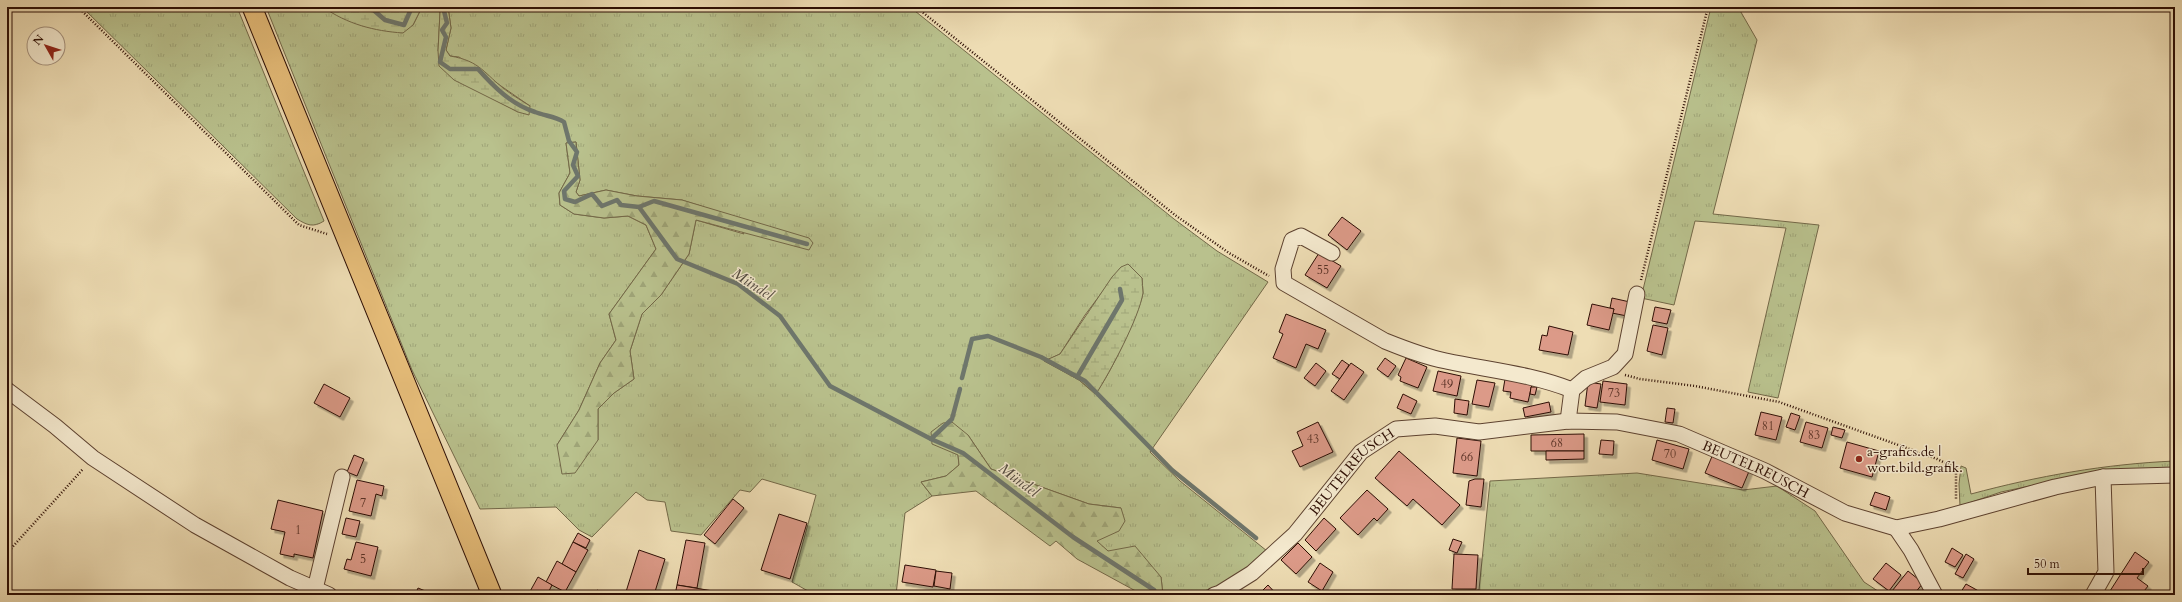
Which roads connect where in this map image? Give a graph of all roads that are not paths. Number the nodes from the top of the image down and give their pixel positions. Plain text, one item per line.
1 (252, 7) edge
2 (1332, 253) dead end
3 (1637, 294) road end
4 (7, 390) edge
5 (1572, 390) junction
6 (1568, 421) junction
7 (2175, 475) edge
8 (342, 477) dead end
9 (2103, 477) junction
10 (1896, 528) junction
11 (322, 592) edge
12 (492, 595) edge
13 (1214, 595) edge
14 (1935, 595) edge
15 (2093, 595) edge

1 - 12 main road
2 - 5 street
3 - 5 street
4 - 11 street
5 - 6 street
6 - 10 street, BEUTELREUSCH
6 - 13 street, BEUTELREUSCH
7 - 9 street, BEUTELREUSCH
8 - 11 street
9 - 10 street, BEUTELREUSCH
9 - 15 street
10 - 14 street

